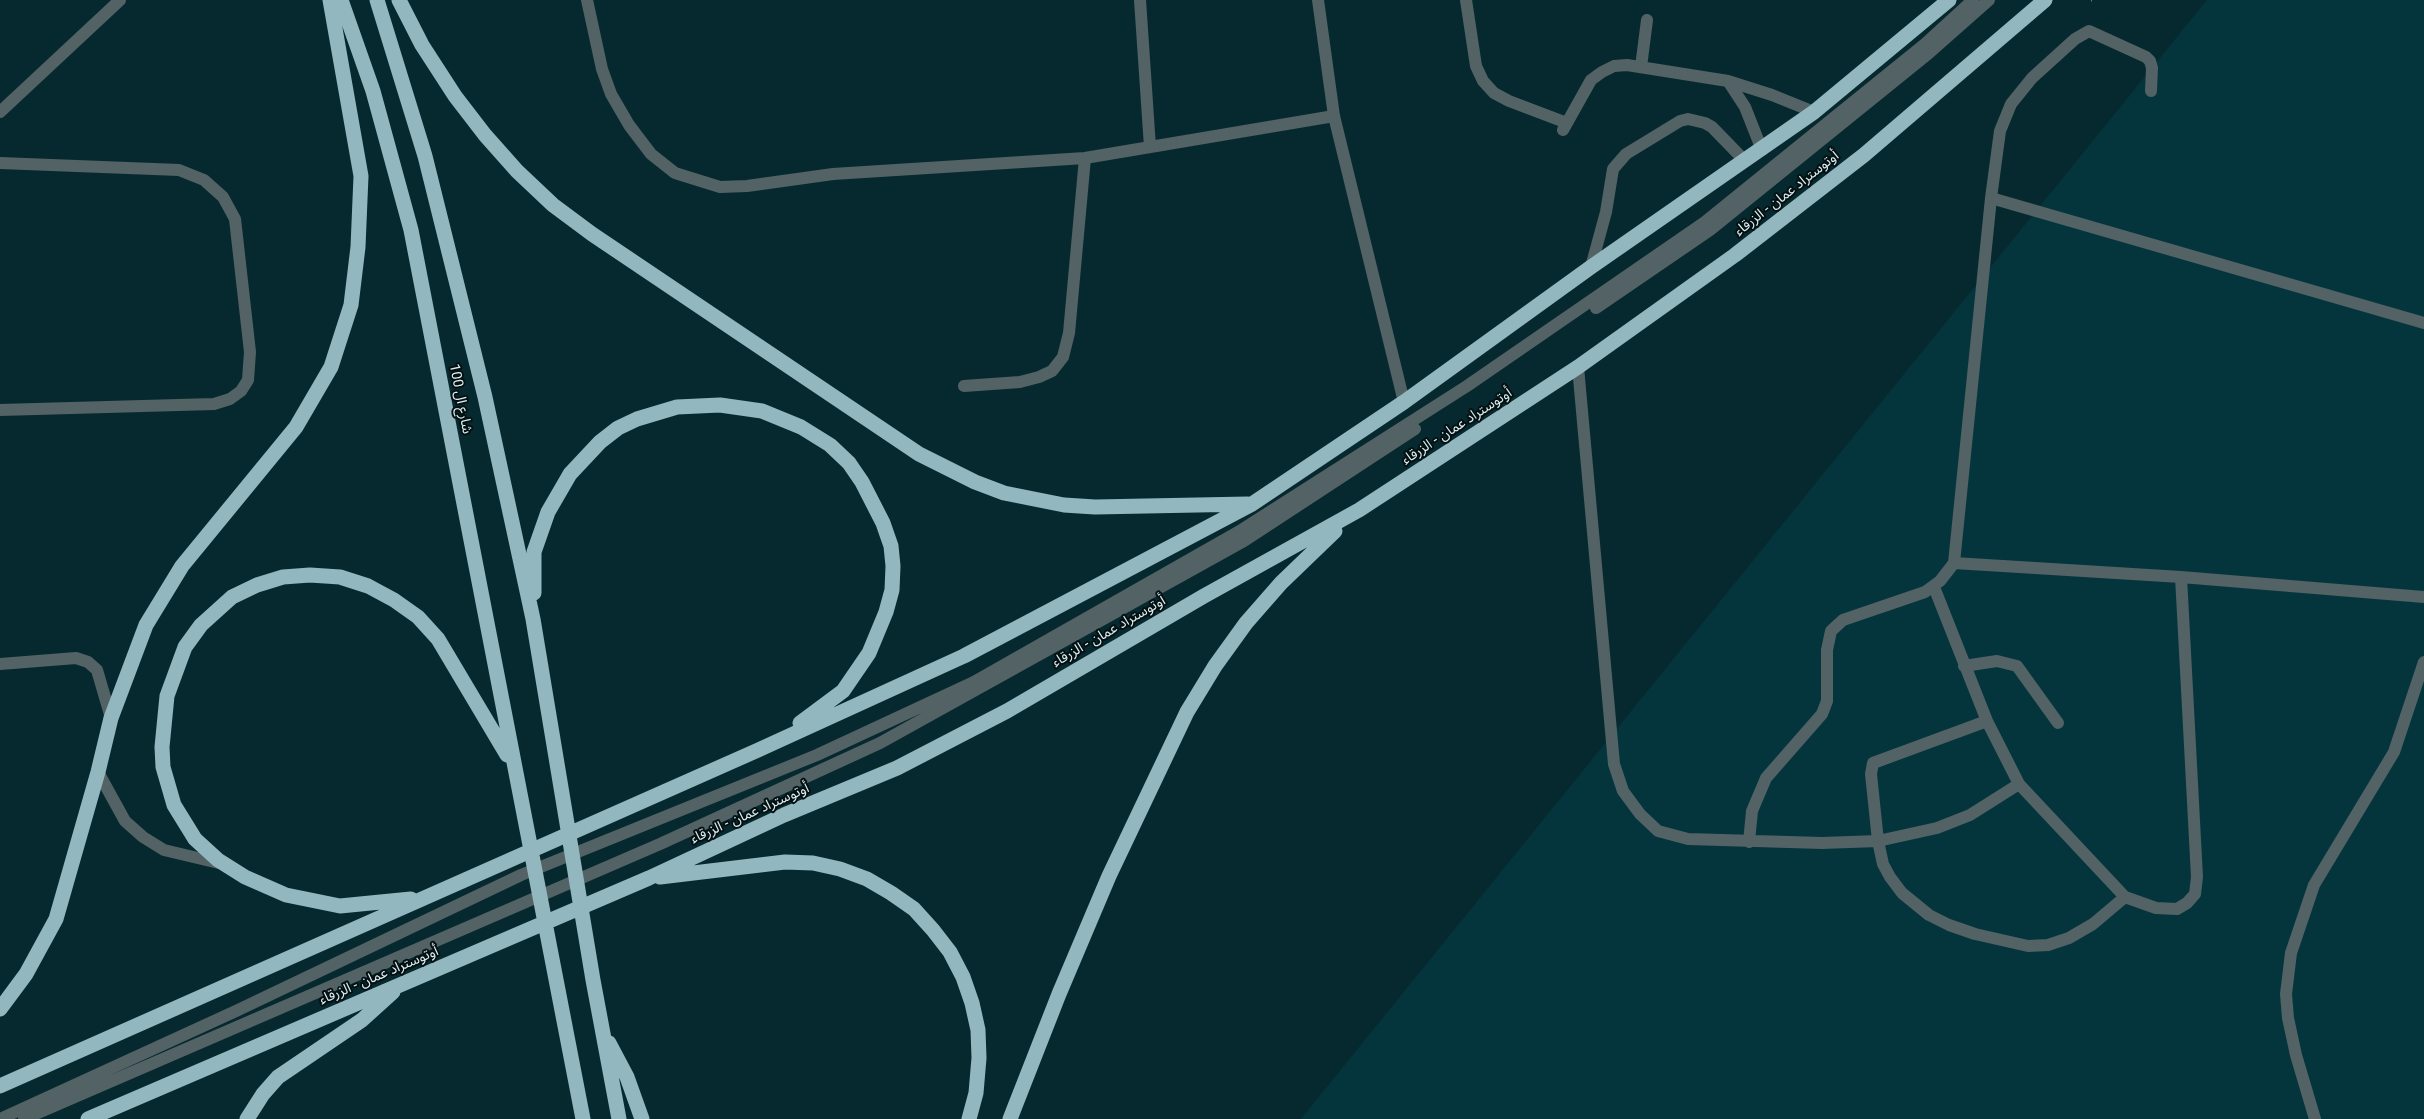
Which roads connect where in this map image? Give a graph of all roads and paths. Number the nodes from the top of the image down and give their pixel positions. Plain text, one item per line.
1 (120, 0) edge
2 (330, 0) edge
3 (341, 0) edge
4 (377, 0) edge
5 (399, 0) edge
6 (587, 0) edge
7 (1140, 0) edge
8 (1318, 0) edge
9 (1466, 0) edge
10 (1477, 0) edge
11 (1949, 0) edge
12 (1973, 0) edge
13 (1989, 0) edge
14 (2044, 0) edge
15 (1648, 20) dead end
16 (1641, 67) junction
17 (1728, 81) junction
18 (2151, 91) dead end
19 (0, 112) edge
20 (1814, 112) junction
21 (1334, 116) junction
22 (1150, 147) junction
23 (1762, 150) junction
24 (1085, 158) junction
25 (1745, 161) junction
26 (0, 163) edge
27 (1991, 198) junction
28 (1591, 267) junction
29 (2424, 323) edge
30 (1578, 367) junction
31 (964, 386) dead end
32 (1404, 402) junction
33 (0, 410) edge
34 (1252, 504) junction
35 (1359, 510) junction
36 (1954, 563) junction
37 (2181, 577) junction
38 (1934, 587) junction
39 (2424, 597) edge
40 (533, 620) junction
41 (2424, 662) edge
42 (0, 664) edge
43 (1964, 666) junction
44 (111, 718) junction
45 (1987, 721) junction
46 (2058, 723) dead end
47 (756, 751) junction
48 (513, 765) junction
49 (98, 772) junction
50 (2019, 784) junction
51 (1878, 841) junction
52 (1749, 842) junction
53 (227, 864) junction
54 (649, 878) junction
55 (430, 897) junction
56 (2125, 897) junction
57 (399, 986) junction
58 (0, 1009) edge
59 (603, 1033) junction
60 (0, 1086) edge
61 (578, 1091) junction
62 (0, 1119) edge
63 (24, 1119) edge
64 (88, 1119) edge
65 (246, 1119) edge
66 (574, 1119) edge
67 (583, 1119) edge
68 (619, 1119) edge
69 (642, 1119) edge
70 (968, 1119) edge
71 (1010, 1119) edge
72 (2315, 1119) edge

1 - 19 street
2 - 44 highway
3 - 48 highway, شارع ال 100
4 - 40 highway, شارع ال 100
5 - 34 highway
6 - 24 street
7 - 22 street
8 - 21 street
9 - 10 street
9 - 16 street
11 - 20 highway
12 - 62 street
13 - 63 street
14 - 30 highway, أوتوستراد عمان - الزرقاء
15 - 16 street
16 - 17 street
17 - 20 street
17 - 23 street
18 - 27 street
20 - 23 highway
21 - 22 street
21 - 32 street
22 - 24 street
23 - 25 highway
24 - 31 street
25 - 28 highway
25 - 28 street
26 - 33 street
27 - 29 street
27 - 36 street
28 - 32 highway
30 - 35 highway, أوتوستراد عمان - الزرقاء
30 - 52 street
32 - 34 highway
34 - 47 highway
35 - 54 highway, أوتوستراد عمان - الزرقاء
35 - 71 highway
36 - 37 street
36 - 38 street
37 - 39 street
37 - 56 street
38 - 43 street
38 - 52 street
40 - 47 highway
40 - 59 highway, شارع ال 100
41 - 72 street
42 - 44 street
43 - 45 street
43 - 46 street
44 - 49 highway
45 - 50 street
45 - 51 street
47 - 55 highway
48 - 53 highway
48 - 61 highway, شارع ال 100
49 - 53 street
49 - 58 highway
50 - 51 street
50 - 56 street
51 - 52 street
51 - 56 street
53 - 55 highway
54 - 57 highway, أوتوستراد عمان - الزرقاء
54 - 70 highway
55 - 60 highway
57 - 64 highway, أوتوستراد عمان - الزرقاء
57 - 65 highway
59 - 68 highway, شارع ال 100
59 - 69 highway
61 - 66 highway
61 - 67 highway, شارع ال 100

